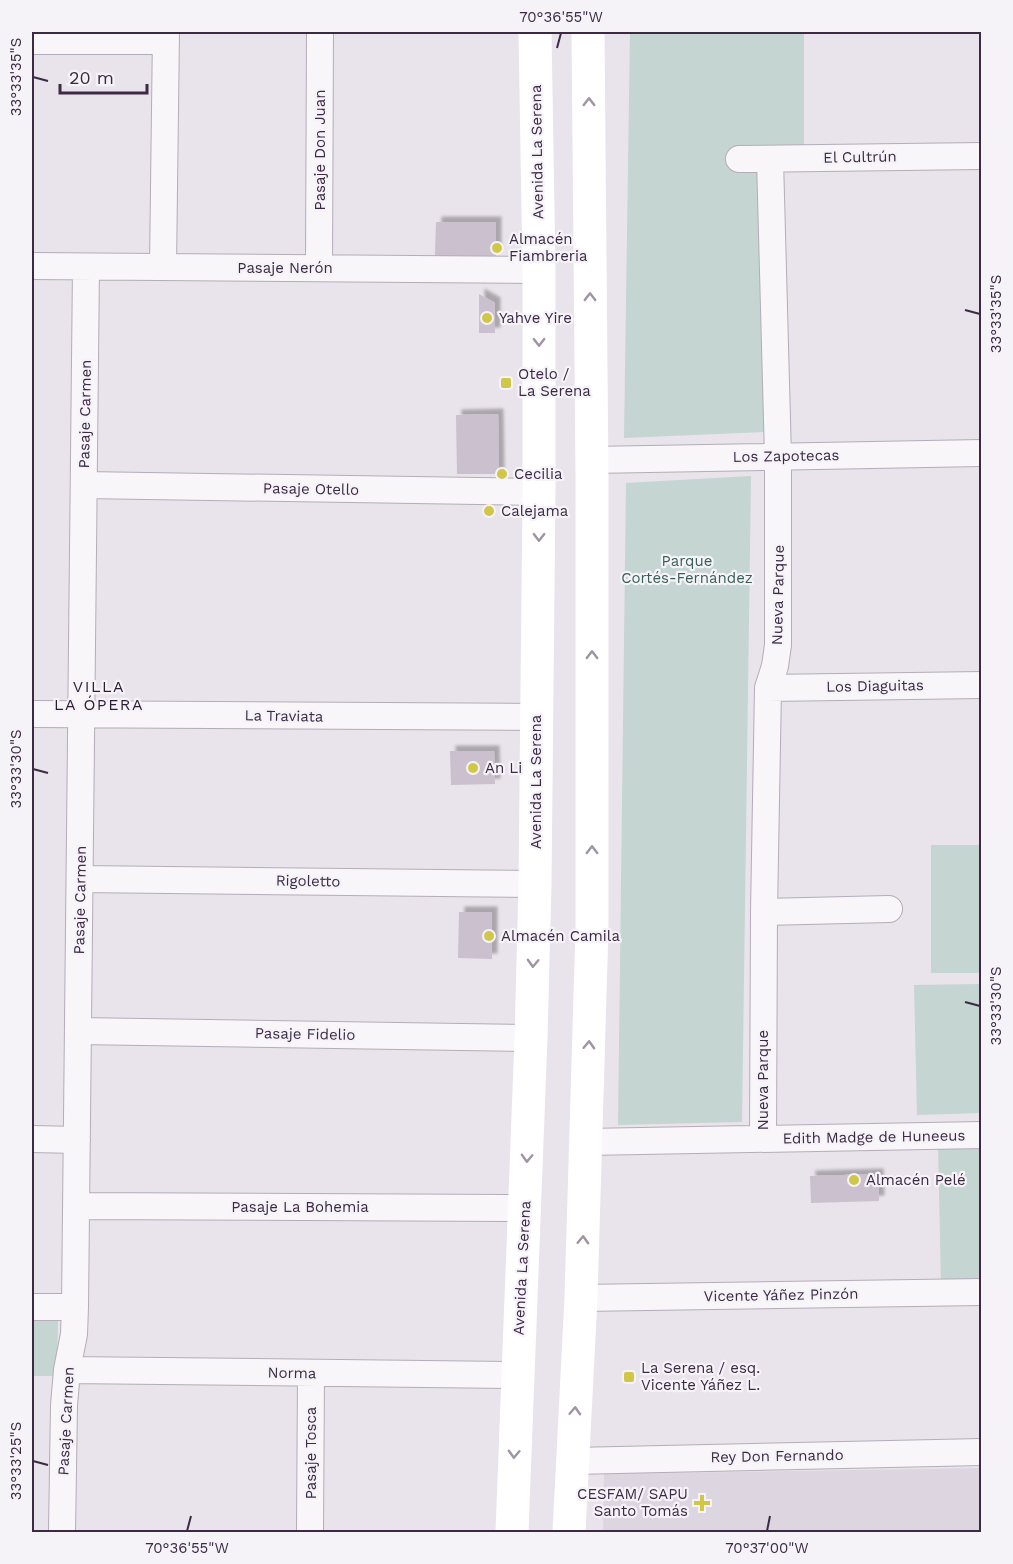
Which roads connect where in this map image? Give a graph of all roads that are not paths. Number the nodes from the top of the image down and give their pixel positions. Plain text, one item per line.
1 (320, 32) edge
2 (535, 32) edge
3 (588, 32) edge
4 (166, 36) edge
5 (32, 41) edge
6 (981, 156) edge
7 (739, 159) dead end
8 (770, 159) junction
9 (32, 266) edge
10 (86, 267) junction
11 (163, 267) junction
12 (319, 268) junction
13 (539, 270) junction
14 (981, 453) edge
15 (778, 457) junction
16 (591, 460) junction
17 (84, 485) junction
18 (539, 492) junction
19 (981, 685) edge
20 (768, 688) junction
21 (32, 714) edge
22 (81, 714) junction
23 (536, 717) junction
24 (80, 879) junction
25 (535, 884) junction
26 (890, 909) dead end
27 (764, 912) junction
28 (78, 1031) junction
29 (531, 1038) junction
30 (981, 1135) edge
31 (32, 1139) edge
32 (763, 1139) junction
33 (77, 1140) junction
34 (586, 1142) junction
35 (76, 1206) junction
36 (525, 1208) junction
37 (981, 1292) edge
38 (581, 1298) junction
39 (32, 1307) edge
40 (75, 1307) junction
41 (67, 1370) junction
42 (311, 1373) junction
43 (517, 1375) junction
44 (981, 1452) edge
45 (573, 1461) junction
46 (62, 1533) edge
47 (310, 1533) edge
48 (512, 1533) edge
49 (569, 1533) edge

1 - 12 street, Pasaje Don Juan
2 - 13 main road, Avenida La Serena
16 -> 3 main road
4 - 5 street
4 - 11 street
6 - 8 street, El Cultrún
7 - 8 street, El Cultrún
8 - 15 street, Nueva Parque
9 - 10 street, Pasaje Nerón
10 - 11 street, Pasaje Nerón
10 - 17 street, Pasaje Carmen
11 - 12 street, Pasaje Nerón
12 - 13 street, Pasaje Nerón
13 -> 18 main road, Avenida La Serena
14 - 15 street, Los Zapotecas
15 - 16 street, Los Zapotecas
15 - 20 street, Nueva Parque
34 -> 16 main road
17 - 18 street, Pasaje Otello
17 - 22 street, Pasaje Carmen
18 -> 23 main road, Avenida La Serena
19 - 20 street, Los Diaguitas
20 - 27 street, Nueva Parque
21 - 22 street, La Traviata
22 - 23 street, La Traviata
22 - 24 street, Pasaje Carmen
23 - 25 main road, Avenida La Serena
24 - 25 street, Rigoletto
24 - 28 street, Pasaje Carmen
25 -> 29 main road, Avenida La Serena
26 - 27 street
27 - 32 street, Nueva Parque
28 - 29 street, Pasaje Fidelio
28 - 33 street, Pasaje Carmen
29 -> 36 main road, Avenida La Serena
30 - 32 street, Edith Madge de Huneeus
31 - 33 street
32 - 34 street, Edith Madge de Huneeus
33 - 35 street, Pasaje Carmen
38 -> 34 main road
35 - 36 street, Pasaje La Bohemia
35 - 40 street, Pasaje Carmen
36 - 43 main road, Avenida La Serena
37 - 38 street, Vicente Yáñez Pinzón
45 -> 38 main road
39 - 40 street
40 - 41 street, Pasaje Carmen
41 - 42 street, Norma
41 - 46 street, Pasaje Carmen
42 - 43 street, Norma
42 - 47 street, Pasaje Tosca
43 -> 48 main road, Avenida La Serena
44 - 45 street, Rey Don Fernando
45 - 49 main road

